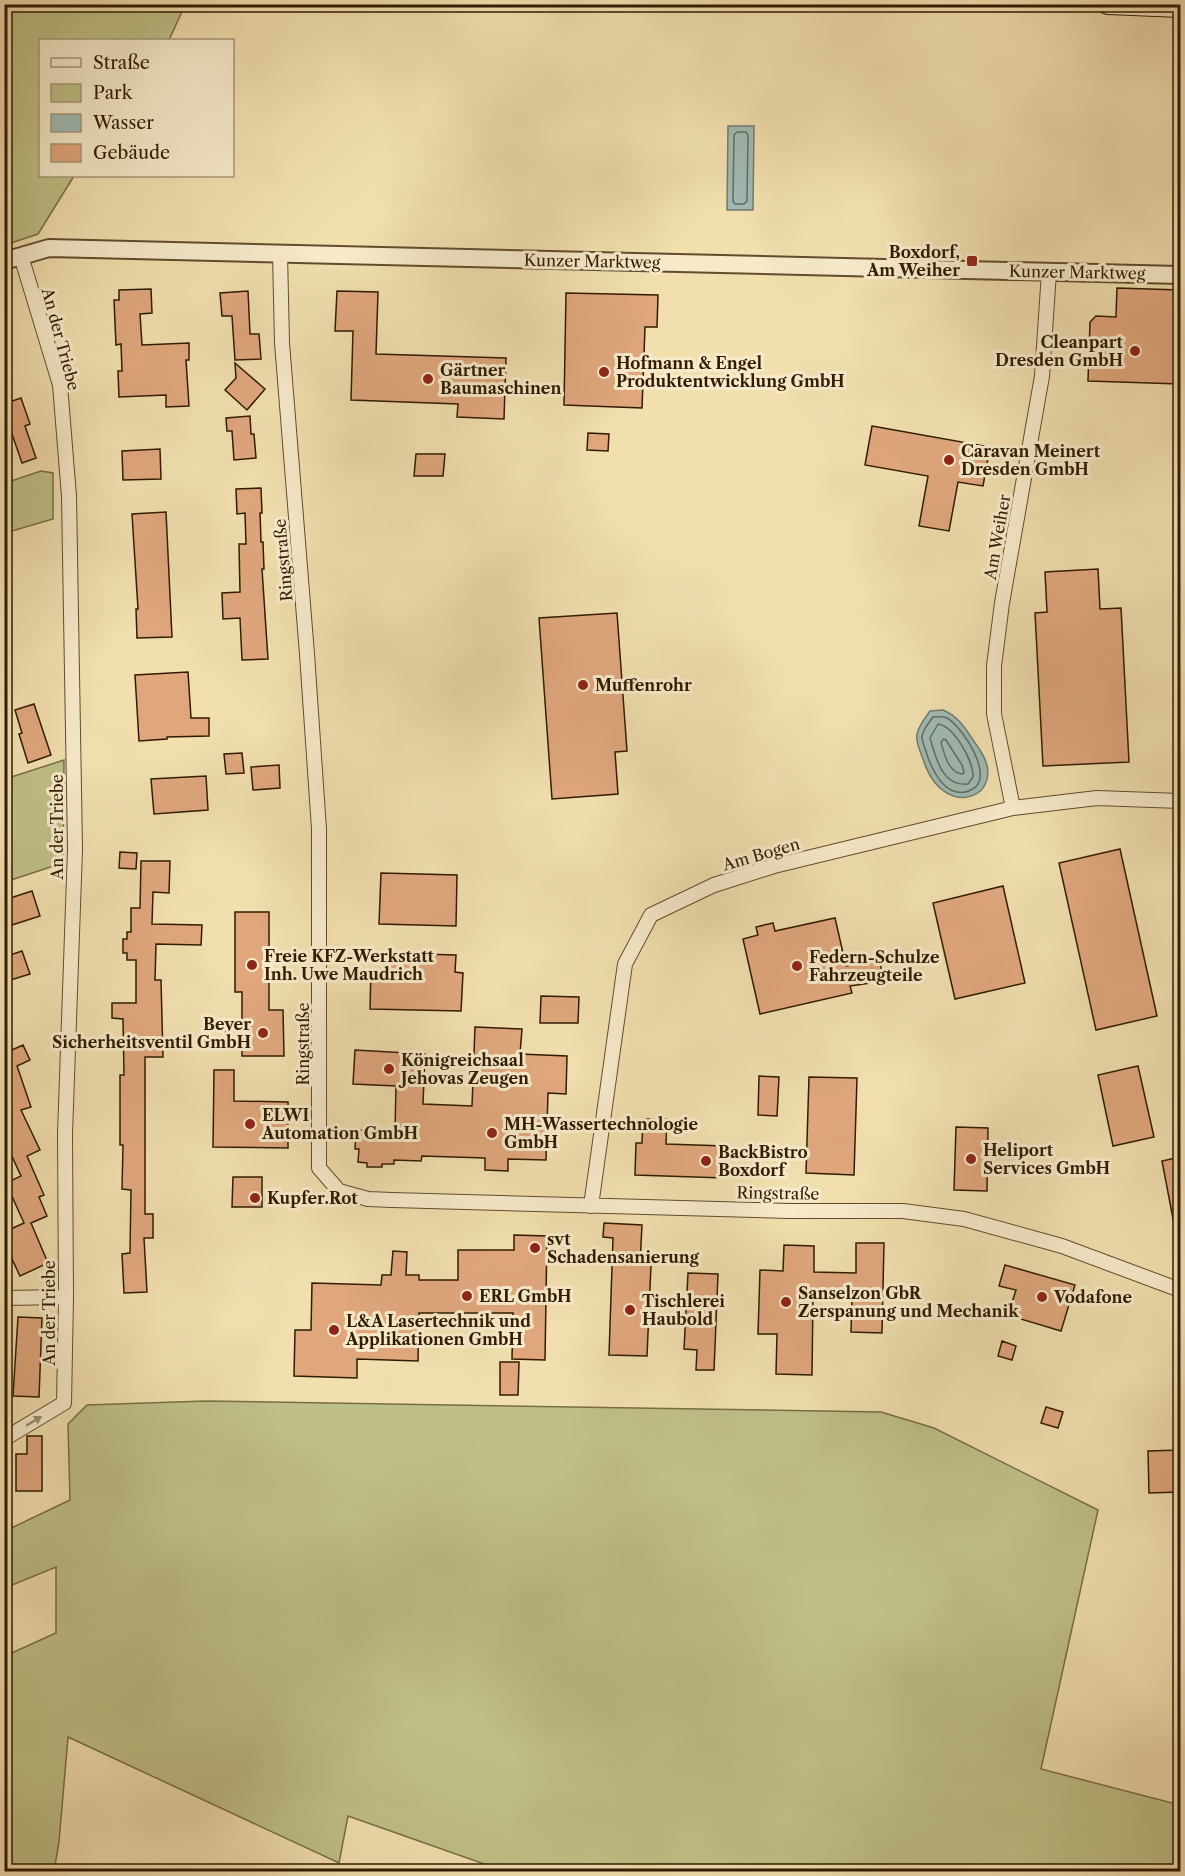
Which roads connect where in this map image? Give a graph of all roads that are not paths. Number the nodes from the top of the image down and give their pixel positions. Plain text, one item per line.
1 (1107, 4) edge
2 (1180, 7) edge
3 (280, 253) junction
4 (13, 259) edge
5 (1049, 272) junction
6 (1180, 275) edge
7 (1180, 801) edge
8 (1013, 808) junction
9 (591, 1206) junction
10 (1180, 1290) edge
11 (66, 1297) junction
12 (4, 1298) edge
13 (4, 1439) edge

1 - 2 main road
3 - 4 street, Kunzer Marktweg
3 - 5 street, Kunzer Marktweg
3 - 9 street, Ringstraße
4 - 11 street, An der Triebe
5 - 6 street, Kunzer Marktweg
5 - 8 street, Am Weiher
7 - 8 street, Am Bogen
8 - 9 street, Am Bogen
9 - 10 street, Ringstraße
11 - 12 street
13 -> 11 street, An der Triebe

